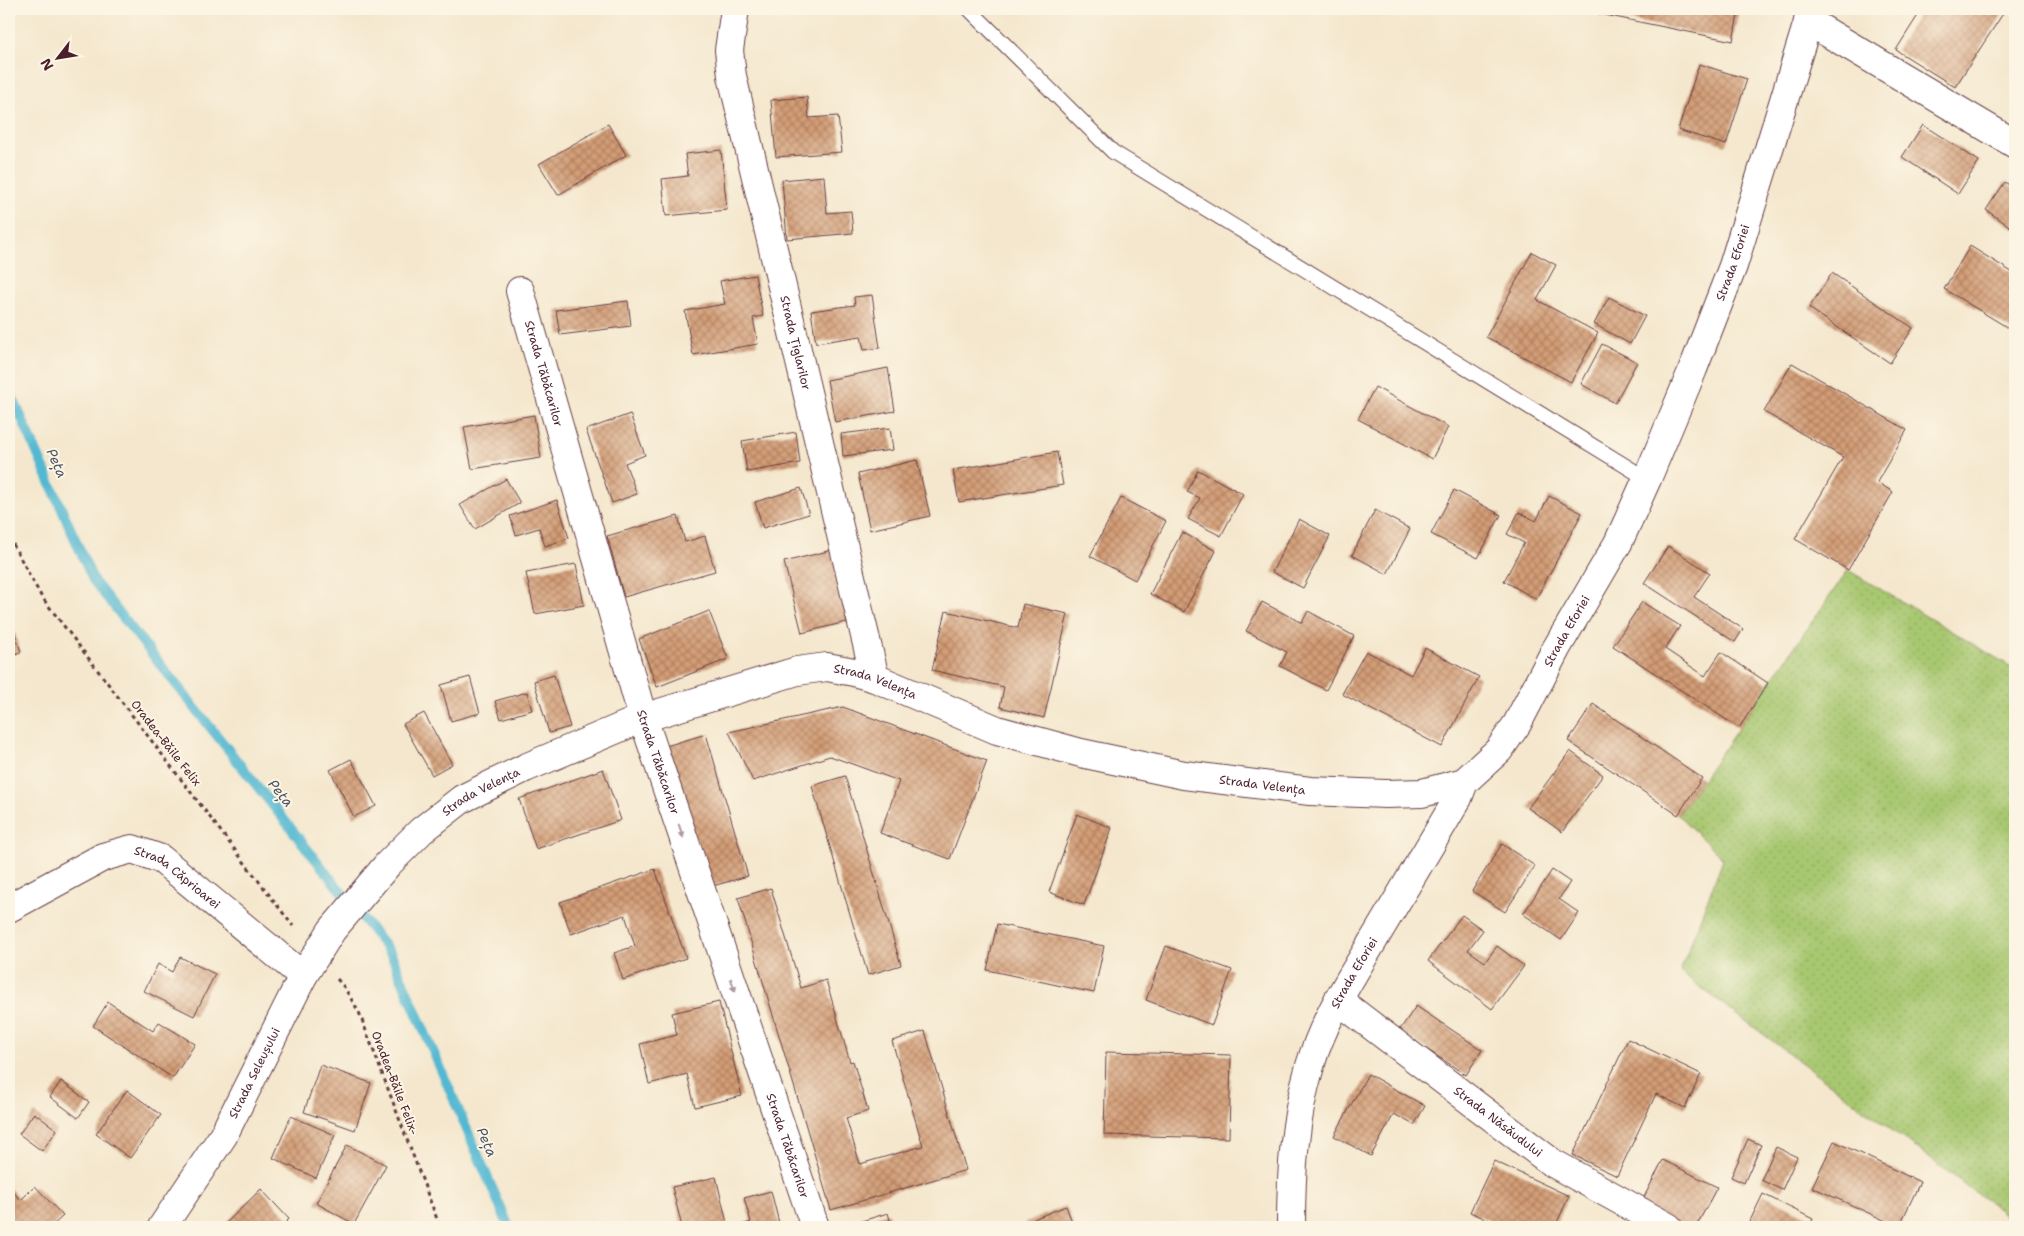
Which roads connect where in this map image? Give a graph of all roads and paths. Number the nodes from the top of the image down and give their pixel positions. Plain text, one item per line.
1 (735, 9) edge
2 (968, 9) edge
3 (1810, 15) edge
4 (2012, 134) edge
5 (520, 291) dead end
6 (1647, 479) junction
7 (9, 537) edge
8 (875, 678) junction
9 (643, 718) junction
10 (1464, 782) junction
11 (9, 908) edge
12 (342, 918) joint
13 (309, 966) junction
14 (1338, 1000) junction
15 (162, 1227) edge
16 (440, 1227) edge
17 (815, 1227) edge
18 (1291, 1227) edge
19 (1668, 1227) edge

1 - 8 street, Strada Țiglarilor
2 - 6 lane
3 - 4 street
3 - 6 street, Strada Eforiei
5 - 9 street, Strada Tăbăcarilor
6 - 10 street, Strada Eforiei
7 - 13 path, Oradea-Băile Felix
8 - 9 street, Strada Velența
8 - 10 street, Strada Velența
9 - 12 street, Strada Velența
9 -> 17 street, Strada Tăbăcarilor
10 - 14 street, Strada Eforiei
11 - 13 street, Strada Căprioarei
12 - 13 street, Strada Seleușului
13 - 15 street, Strada Seleușului
13 - 16 path, Oradea-Băile Felix-
14 - 18 street, Strada Eforiei
14 - 19 street, Strada Năsăudului

